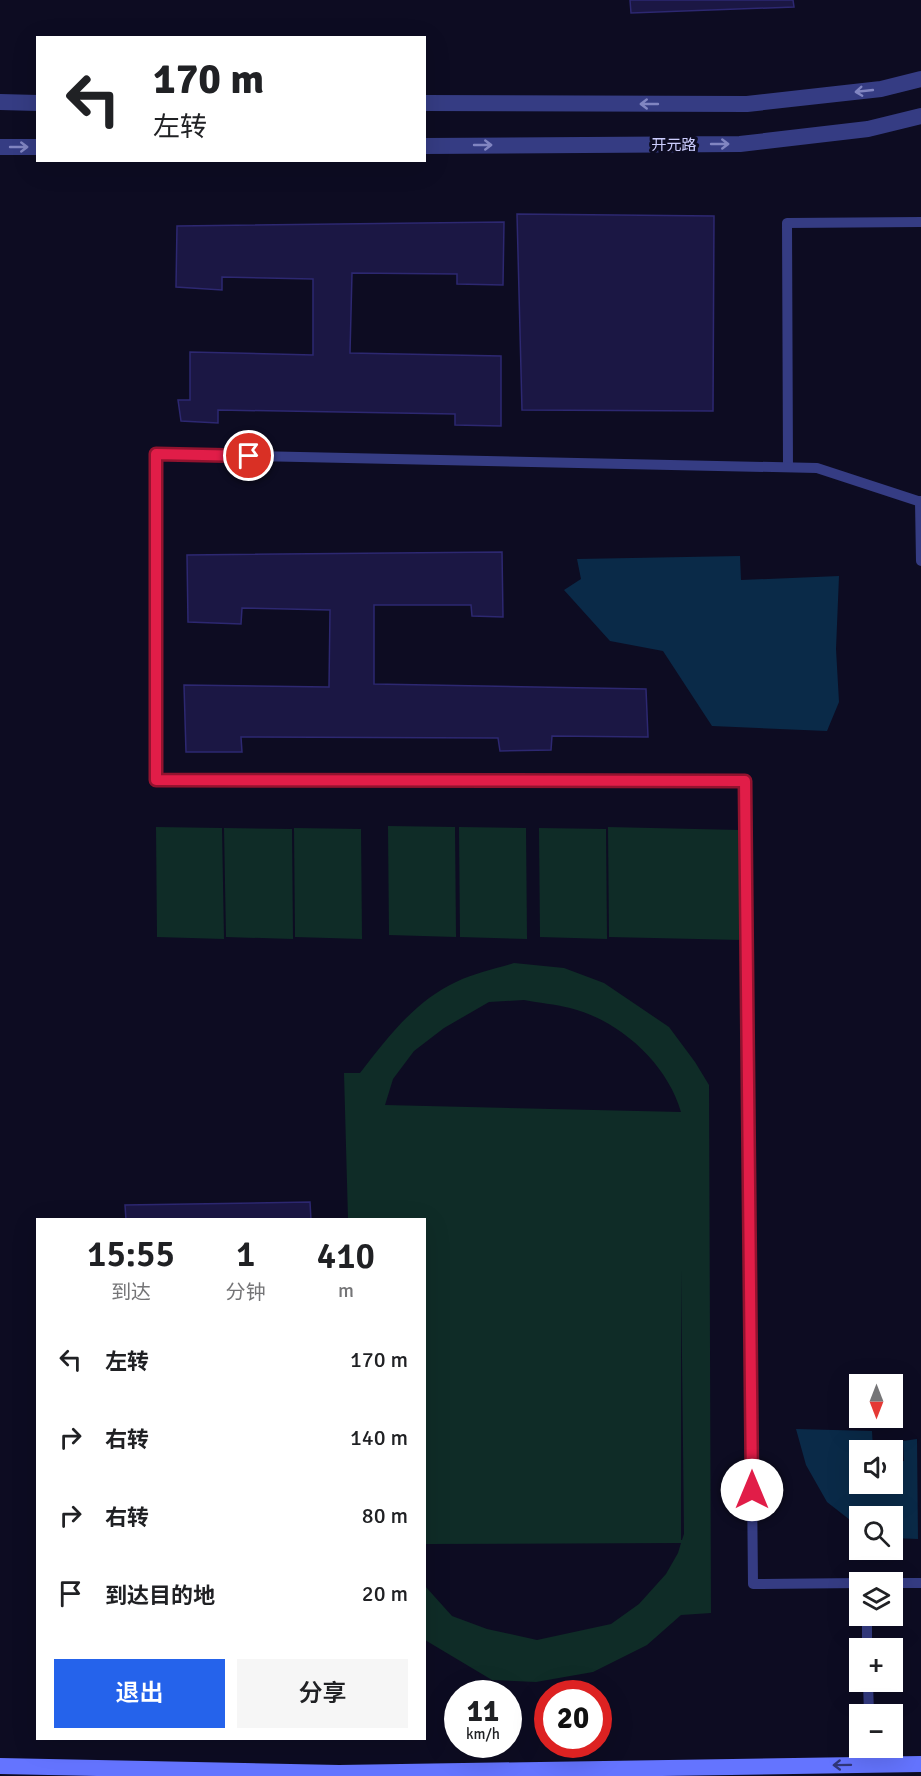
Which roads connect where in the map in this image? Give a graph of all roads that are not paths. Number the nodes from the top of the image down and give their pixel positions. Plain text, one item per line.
1 (921, 79) edge
2 (0, 102) edge
3 (36, 103) edge
4 (426, 103) edge
5 (921, 116) edge
6 (426, 146) edge
7 (0, 147) edge
8 (36, 147) edge
9 (921, 222) edge
10 (788, 467) junction
11 (921, 502) edge
12 (921, 561) edge
13 (903, 1583) edge
14 (921, 1583) edge
15 (849, 1584) edge
16 (849, 1757) edge
17 (883, 1758) edge
18 (921, 1764) edge
19 (0, 1766) edge

1 -> 4 street
2 - 3 street
6 -> 5 street, 开元路
7 -> 8 street
9 - 10 lane
10 - 11 lane
10 - 15 lane
11 - 12 lane
13 - 14 lane
16 -> 19 main road
17 - 18 main road

